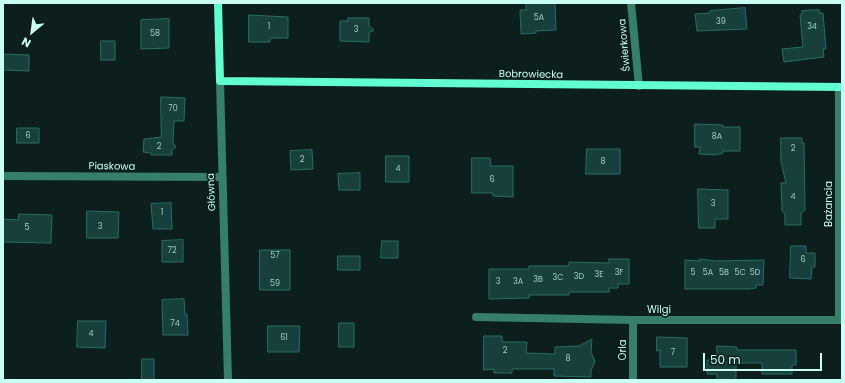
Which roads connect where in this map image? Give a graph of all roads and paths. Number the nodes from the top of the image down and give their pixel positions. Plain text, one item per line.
1 (218, 3) edge
2 (631, 3) edge
3 (220, 81) junction
4 (639, 86) junction
5 (840, 87) edge
6 (3, 176) edge
7 (221, 177) junction
8 (476, 317) dead end
9 (633, 320) junction
10 (840, 320) edge
11 (228, 380) edge
12 (633, 380) edge

1 - 3 street, Główna
2 - 4 street, Świerkowa
3 - 4 street, Bobrowiecka
3 - 7 street, Główna
4 - 5 street, Bobrowiecka
5 - 10 street, Bażancia
6 - 7 street, Piaskowa
7 - 11 street, Główna
8 - 9 street, Wilgi
9 - 10 street, Wilgi
9 - 12 street, Orla

